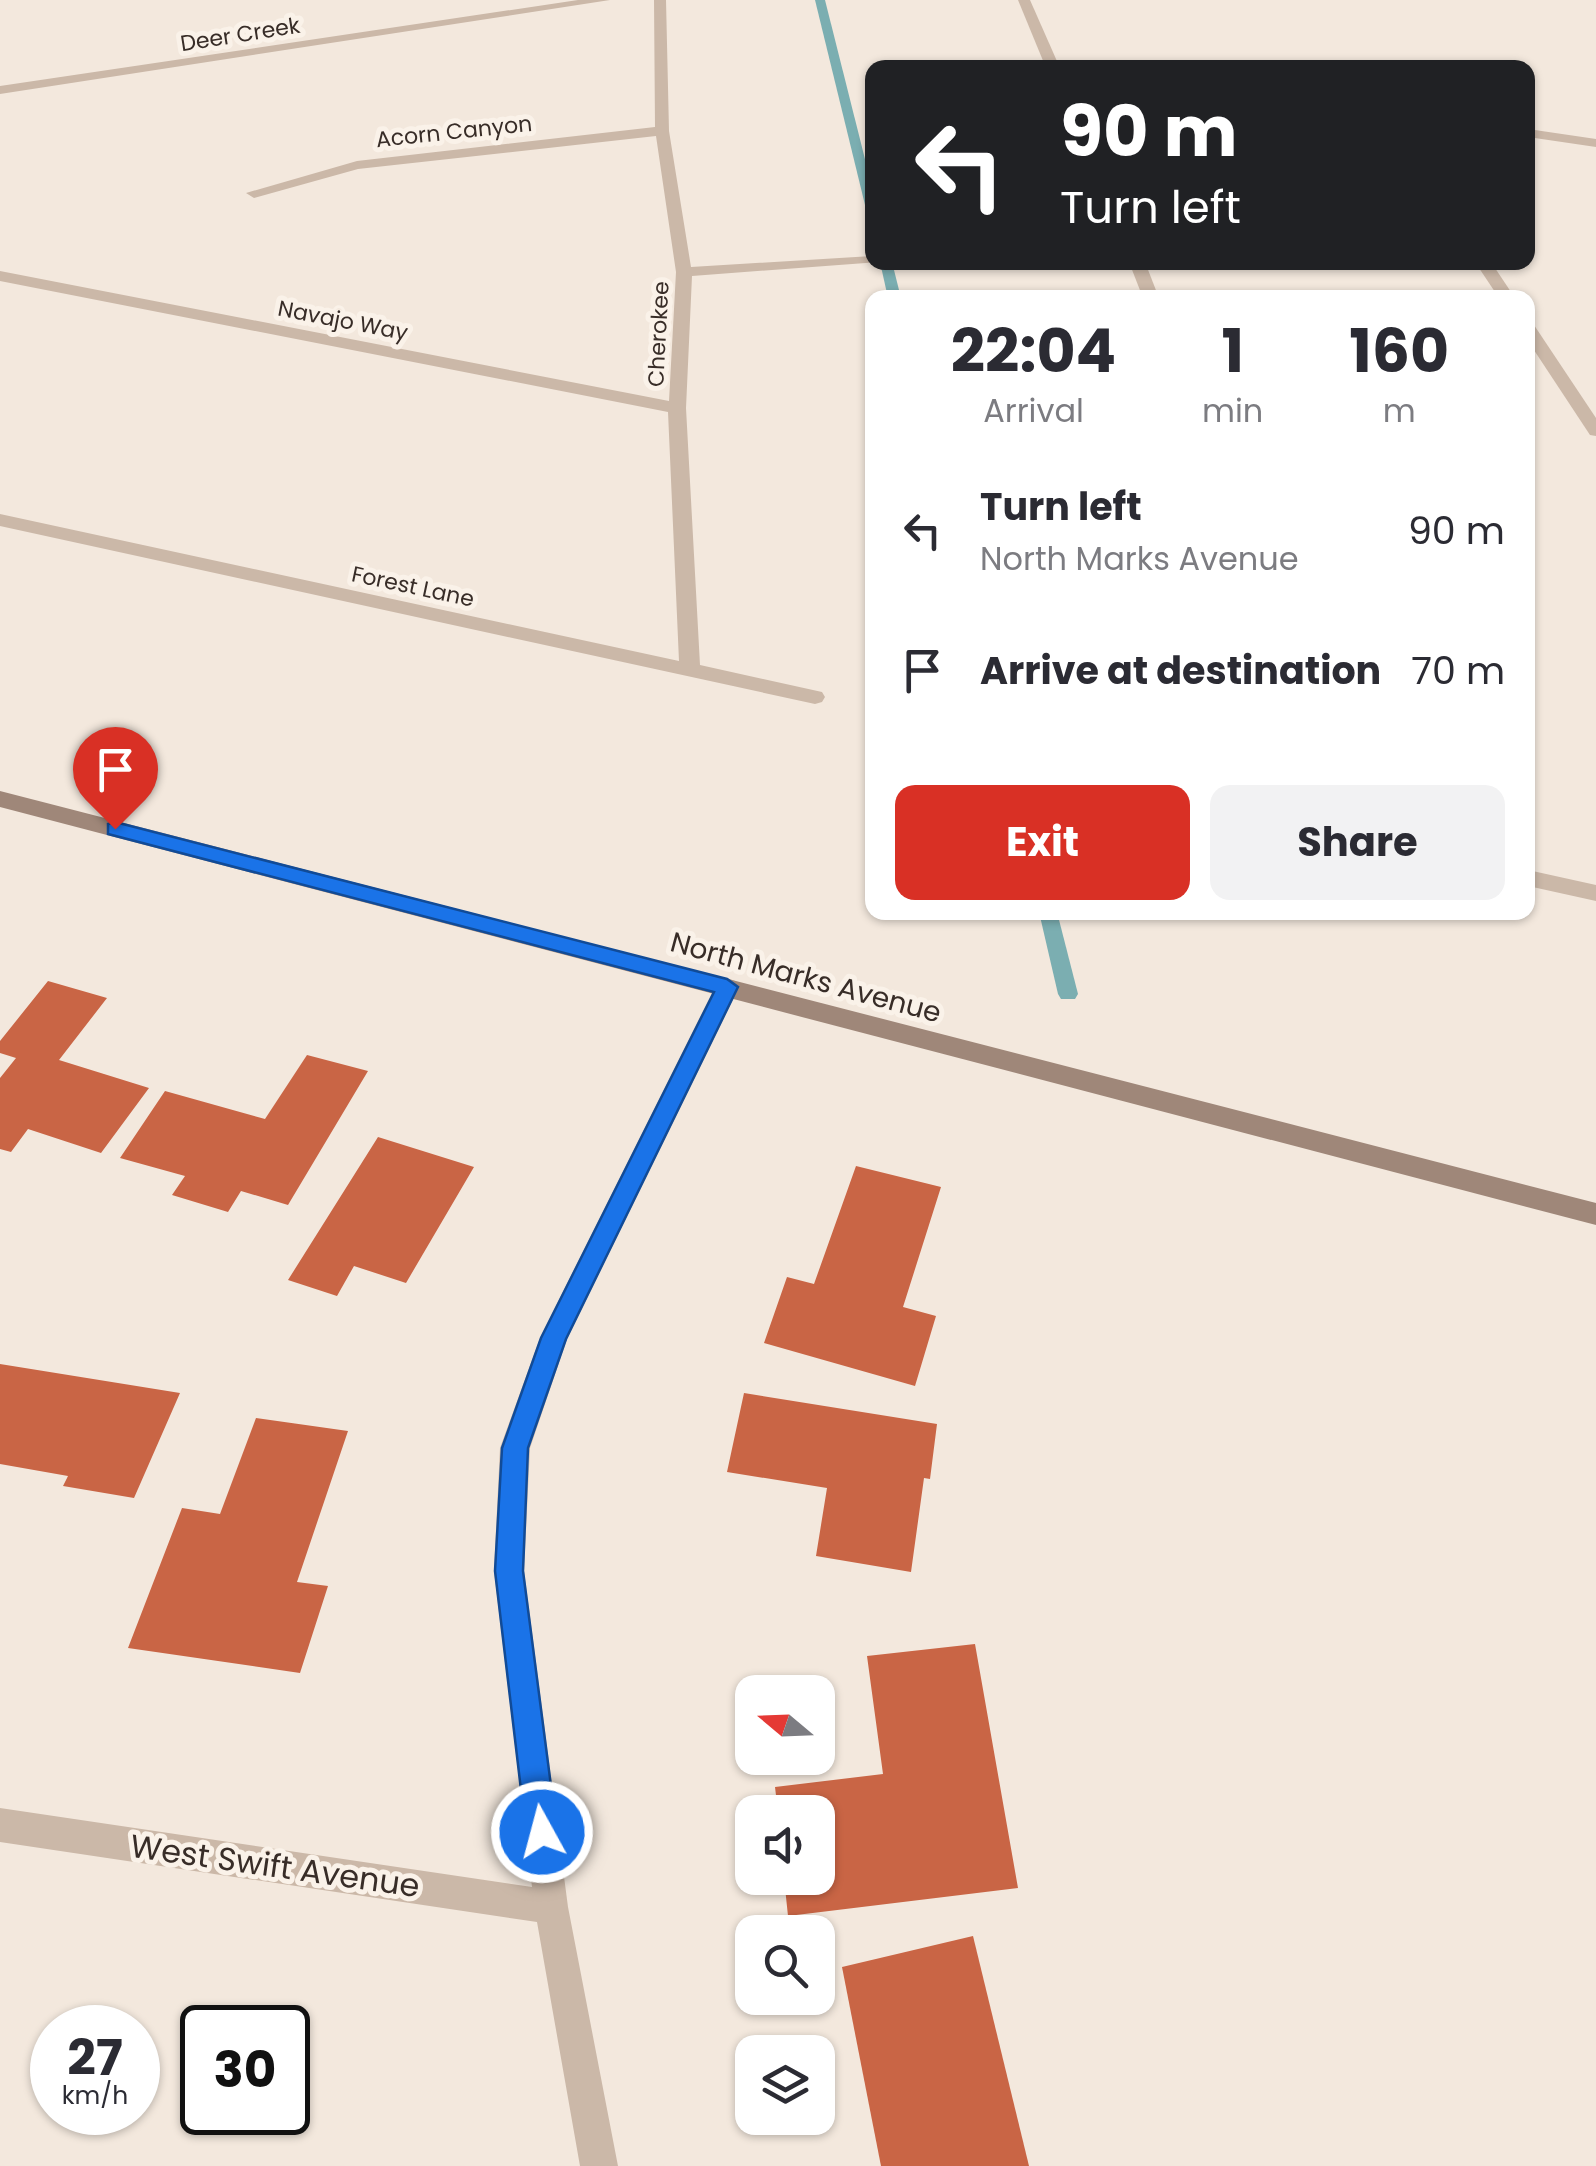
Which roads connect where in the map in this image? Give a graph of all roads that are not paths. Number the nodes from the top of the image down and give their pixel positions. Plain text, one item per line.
1 (604, 0) edge
2 (660, 0) edge
3 (1024, 0) edge
4 (1049, 60) edge
5 (0, 90) edge
6 (662, 131) junction
7 (1535, 133) edge
8 (1596, 143) edge
9 (254, 193) dead end
10 (864, 261) edge
11 (684, 272) junction
12 (0, 276) edge
13 (1535, 340) edge
14 (677, 408) junction
15 (1596, 431) edge
16 (0, 520) edge
17 (690, 672) junction
18 (815, 697) dead end
19 (0, 800) edge
20 (1535, 880) edge
21 (1596, 893) edge
22 (727, 987) junction
23 (1596, 1214) edge
24 (0, 1826) edge
25 (551, 1907) junction
26 (599, 2166) edge

1 - 5 street, Deer Creek
2 - 6 street, Cherokee
3 - 4 street
6 - 9 street, Acorn Canyon
6 - 11 street, Cherokee
7 - 8 street
10 - 11 street
11 - 14 street, Cherokee
12 - 14 street, Navajo Way
13 - 15 street
14 - 17 street, Cherokee
16 - 17 street, Forest Lane
17 - 18 street, Forest Lane
19 - 22 main road, North Marks Avenue
20 - 21 street
22 - 23 main road, North Marks Avenue
22 - 25 street
24 - 25 street, West Swift Avenue
25 - 26 street

